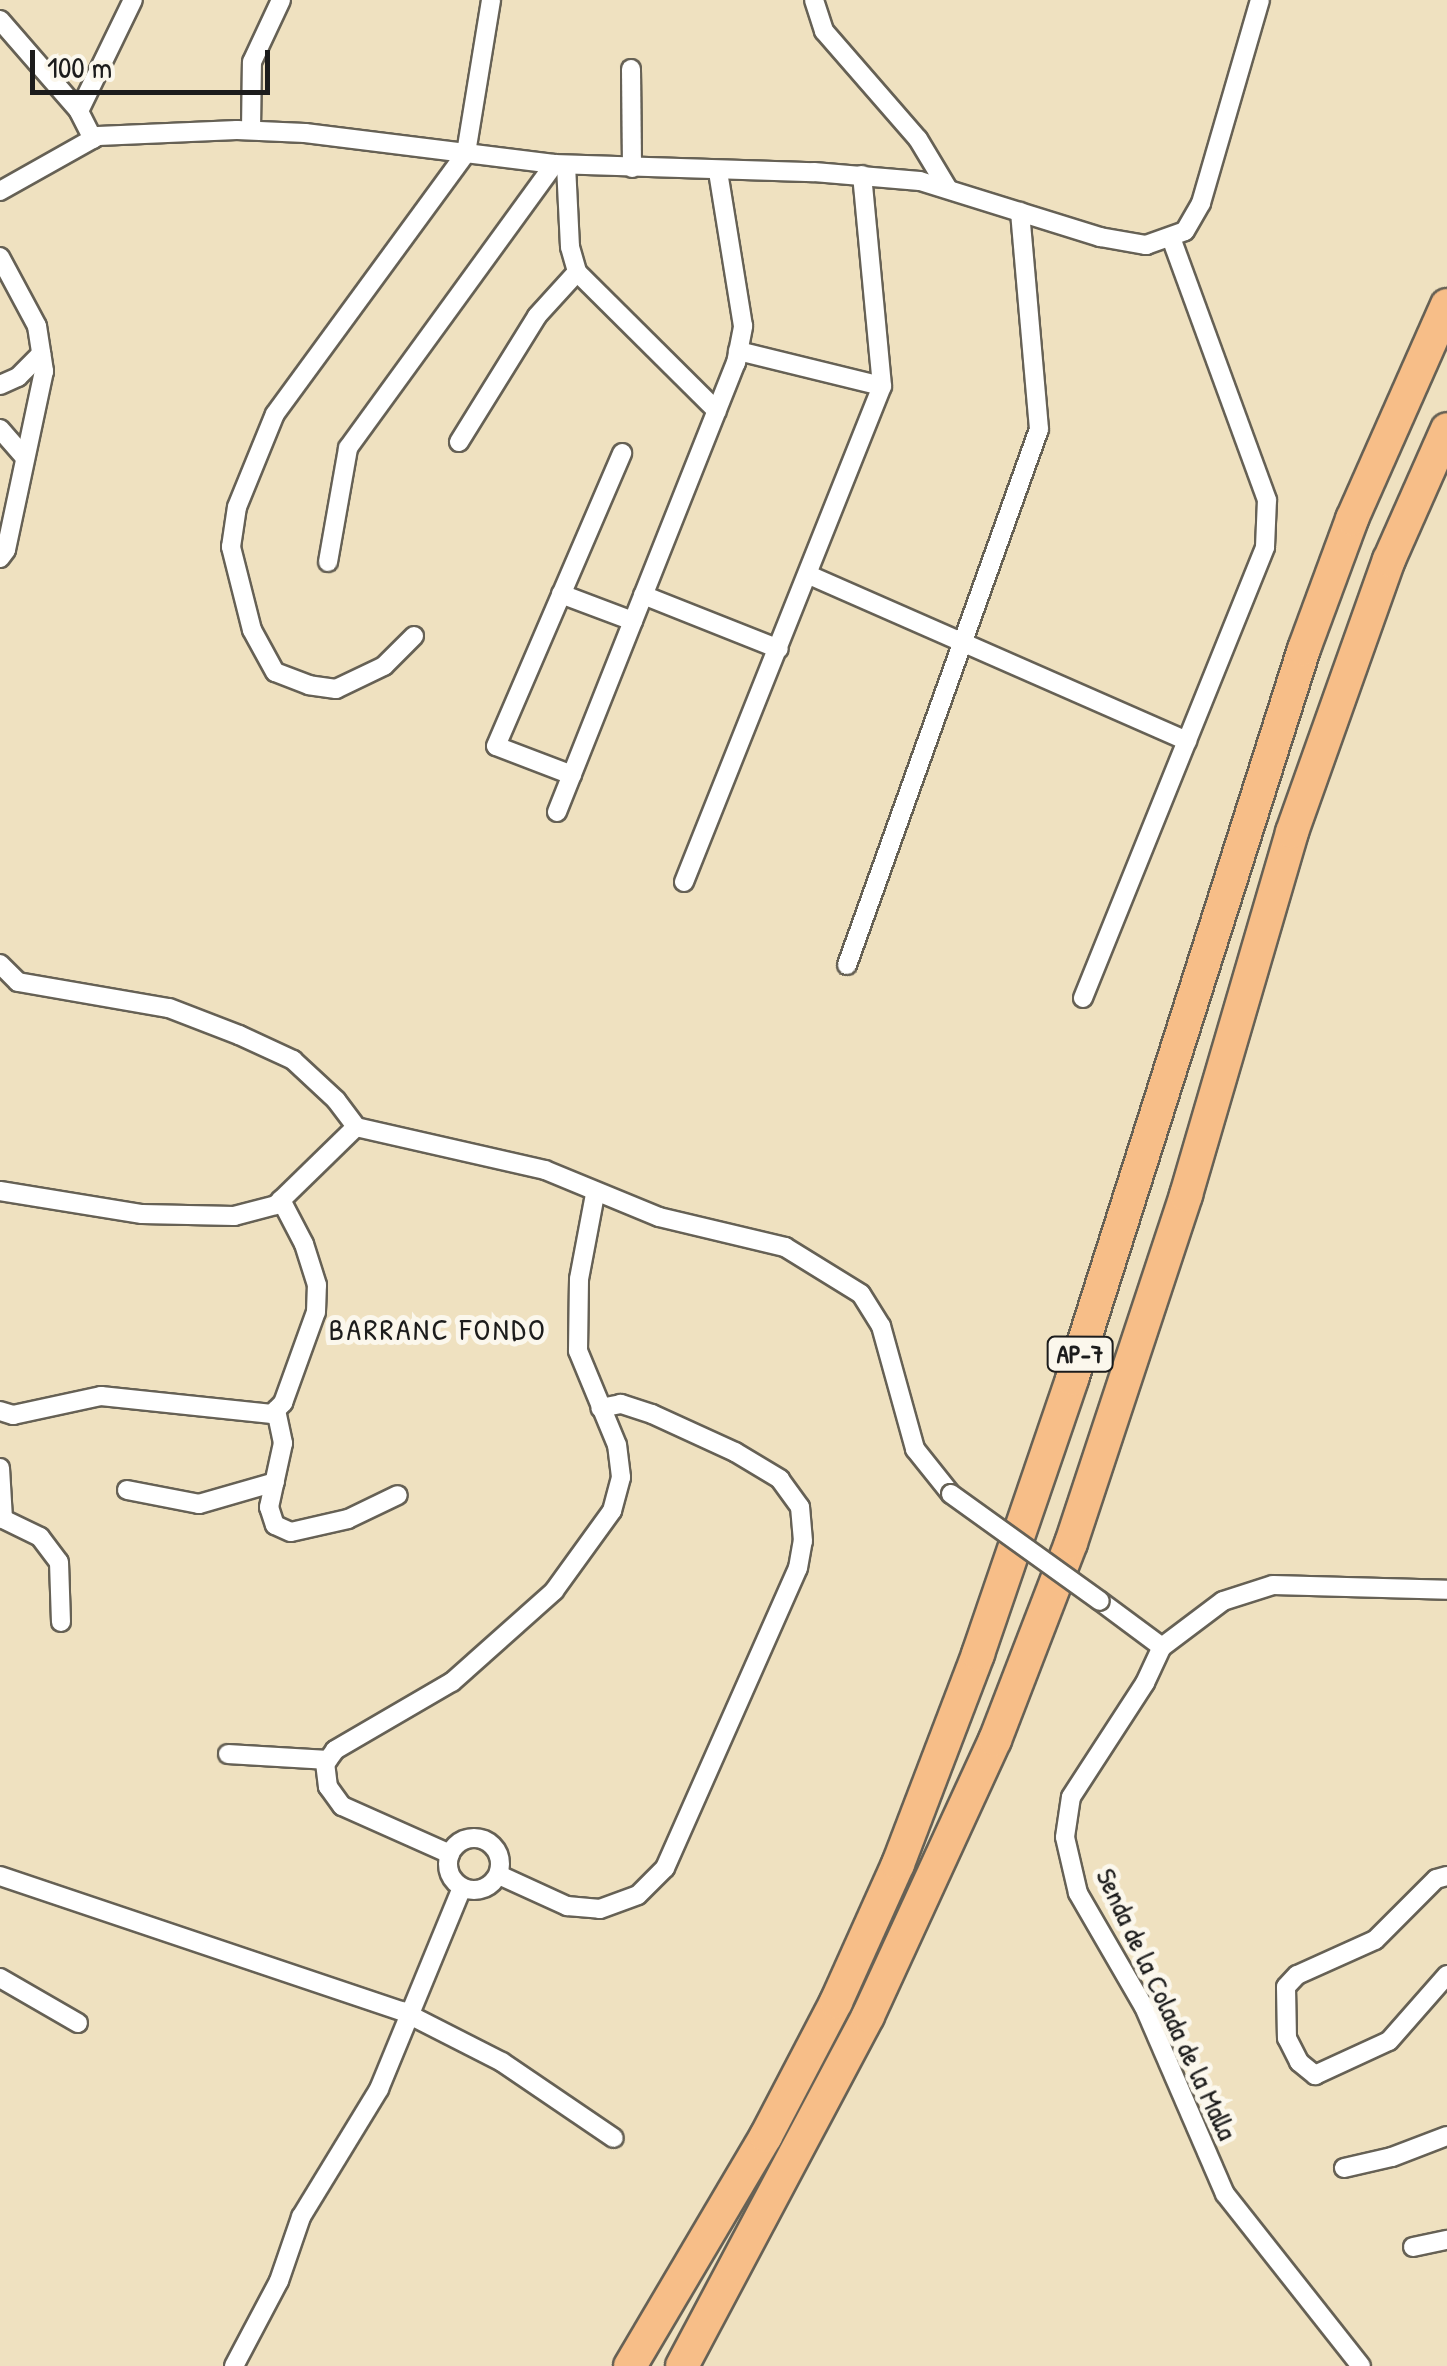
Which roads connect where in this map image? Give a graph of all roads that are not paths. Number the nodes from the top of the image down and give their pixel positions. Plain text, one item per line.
1 (133, 0) edge
2 (281, 0) edge
3 (491, 0) edge
4 (814, 0) edge
5 (1260, 0) edge
6 (0, 20) edge
7 (630, 69) dead end
8 (79, 111) junction
9 (252, 130) junction
10 (93, 139) junction
11 (466, 153) junction
12 (560, 165) junction
13 (632, 168) junction
14 (718, 171) junction
15 (862, 175) junction
16 (948, 190) junction
17 (0, 192) edge
18 (1020, 212) junction
19 (1170, 237) junction
20 (0, 257) edge
21 (577, 272) junction
22 (1447, 305) edge
23 (738, 351) junction
24 (41, 354) junction
25 (0, 385) edge
26 (882, 386) junction
27 (717, 411) junction
28 (1447, 428) edge
29 (0, 430) edge
30 (459, 442) dead end
31 (622, 453) dead end
32 (24, 458) junction
33 (0, 558) edge
34 (328, 562) dead end
35 (809, 575) junction
36 (562, 594) junction
37 (643, 595) junction
38 (633, 621) junction
39 (414, 636) dead end
40 (963, 641) junction
41 (779, 649) junction
42 (1187, 740) junction
43 (572, 775) junction
44 (557, 812) dead end
45 (684, 882) dead end
46 (0, 964) edge
47 (847, 965) dead end
48 (1083, 998) dead end
49 (356, 1127) junction
50 (0, 1191) edge
51 (595, 1194) junction
52 (281, 1200) junction
53 (600, 1408) junction
54 (276, 1410) junction
55 (6, 1413) edge
56 (0, 1468) edge
57 (275, 1482) junction
58 (126, 1490) dead end
59 (398, 1495) dead end
60 (1447, 1590) edge
61 (61, 1622) dead end
62 (1162, 1647) junction
63 (228, 1754) dead end
64 (328, 1760) junction
65 (450, 1854) junction
66 (499, 1875) junction
67 (0, 1876) edge
68 (1447, 1876) edge
69 (462, 1888) junction
70 (1447, 1976) edge
71 (0, 1978) edge
72 (410, 2014) junction
73 (78, 2024) dead end
74 (1447, 2136) edge
75 (614, 2138) dead end
76 (1344, 2168) dead end
77 (1447, 2240) edge
78 (1414, 2247) dead end
79 (234, 2366) edge
80 (630, 2366) edge
81 (682, 2366) edge
82 (1360, 2366) edge

1 - 8 street
2 - 9 street
3 - 11 street
4 - 16 street
5 - 19 street
6 - 8 street
7 - 13 street
8 - 10 street
9 - 10 street
9 - 11 street
10 - 17 street
11 - 12 street
11 - 39 street
12 - 13 street
12 - 21 street
12 - 34 street
13 - 14 street
14 - 15 street
14 - 23 street
15 - 16 street
15 - 26 street
16 - 18 street
18 - 19 street
18 - 40 street
19 - 42 street
20 - 24 street
21 - 27 street
21 - 30 street
22 - 80 highway, AP-7
23 - 26 street
23 - 27 street
24 - 25 street
24 - 32 street
26 - 35 street
27 - 37 street
28 - 81 highway, AP-7
29 - 32 street
31 - 36 street
32 - 33 street
35 - 40 street
35 - 41 street
36 - 38 street
36 - 43 street
37 - 38 street
37 - 41 street
38 - 43 street
40 - 42 street
40 - 47 street
41 - 45 street
42 - 48 street
43 - 44 street
46 - 49 street
49 - 51 street
49 - 52 street
50 - 52 street
51 - 53 street
51 - 62 street, bridge
52 - 54 street
53 - 64 street
53 - 66 street
54 - 55 street
54 - 57 street
56 - 61 street
57 - 58 street
57 - 59 street
60 - 62 street, Senda de la Colada de la Malla
62 - 82 street, Senda de la Colada de la Malla
63 - 64 street
64 - 65 street
65 - 66 street
65 - 69 street
66 - 69 street
67 - 72 street
68 - 70 street
69 - 72 street
71 - 73 street
72 - 75 street
72 - 79 street
74 - 76 street
77 - 78 street

